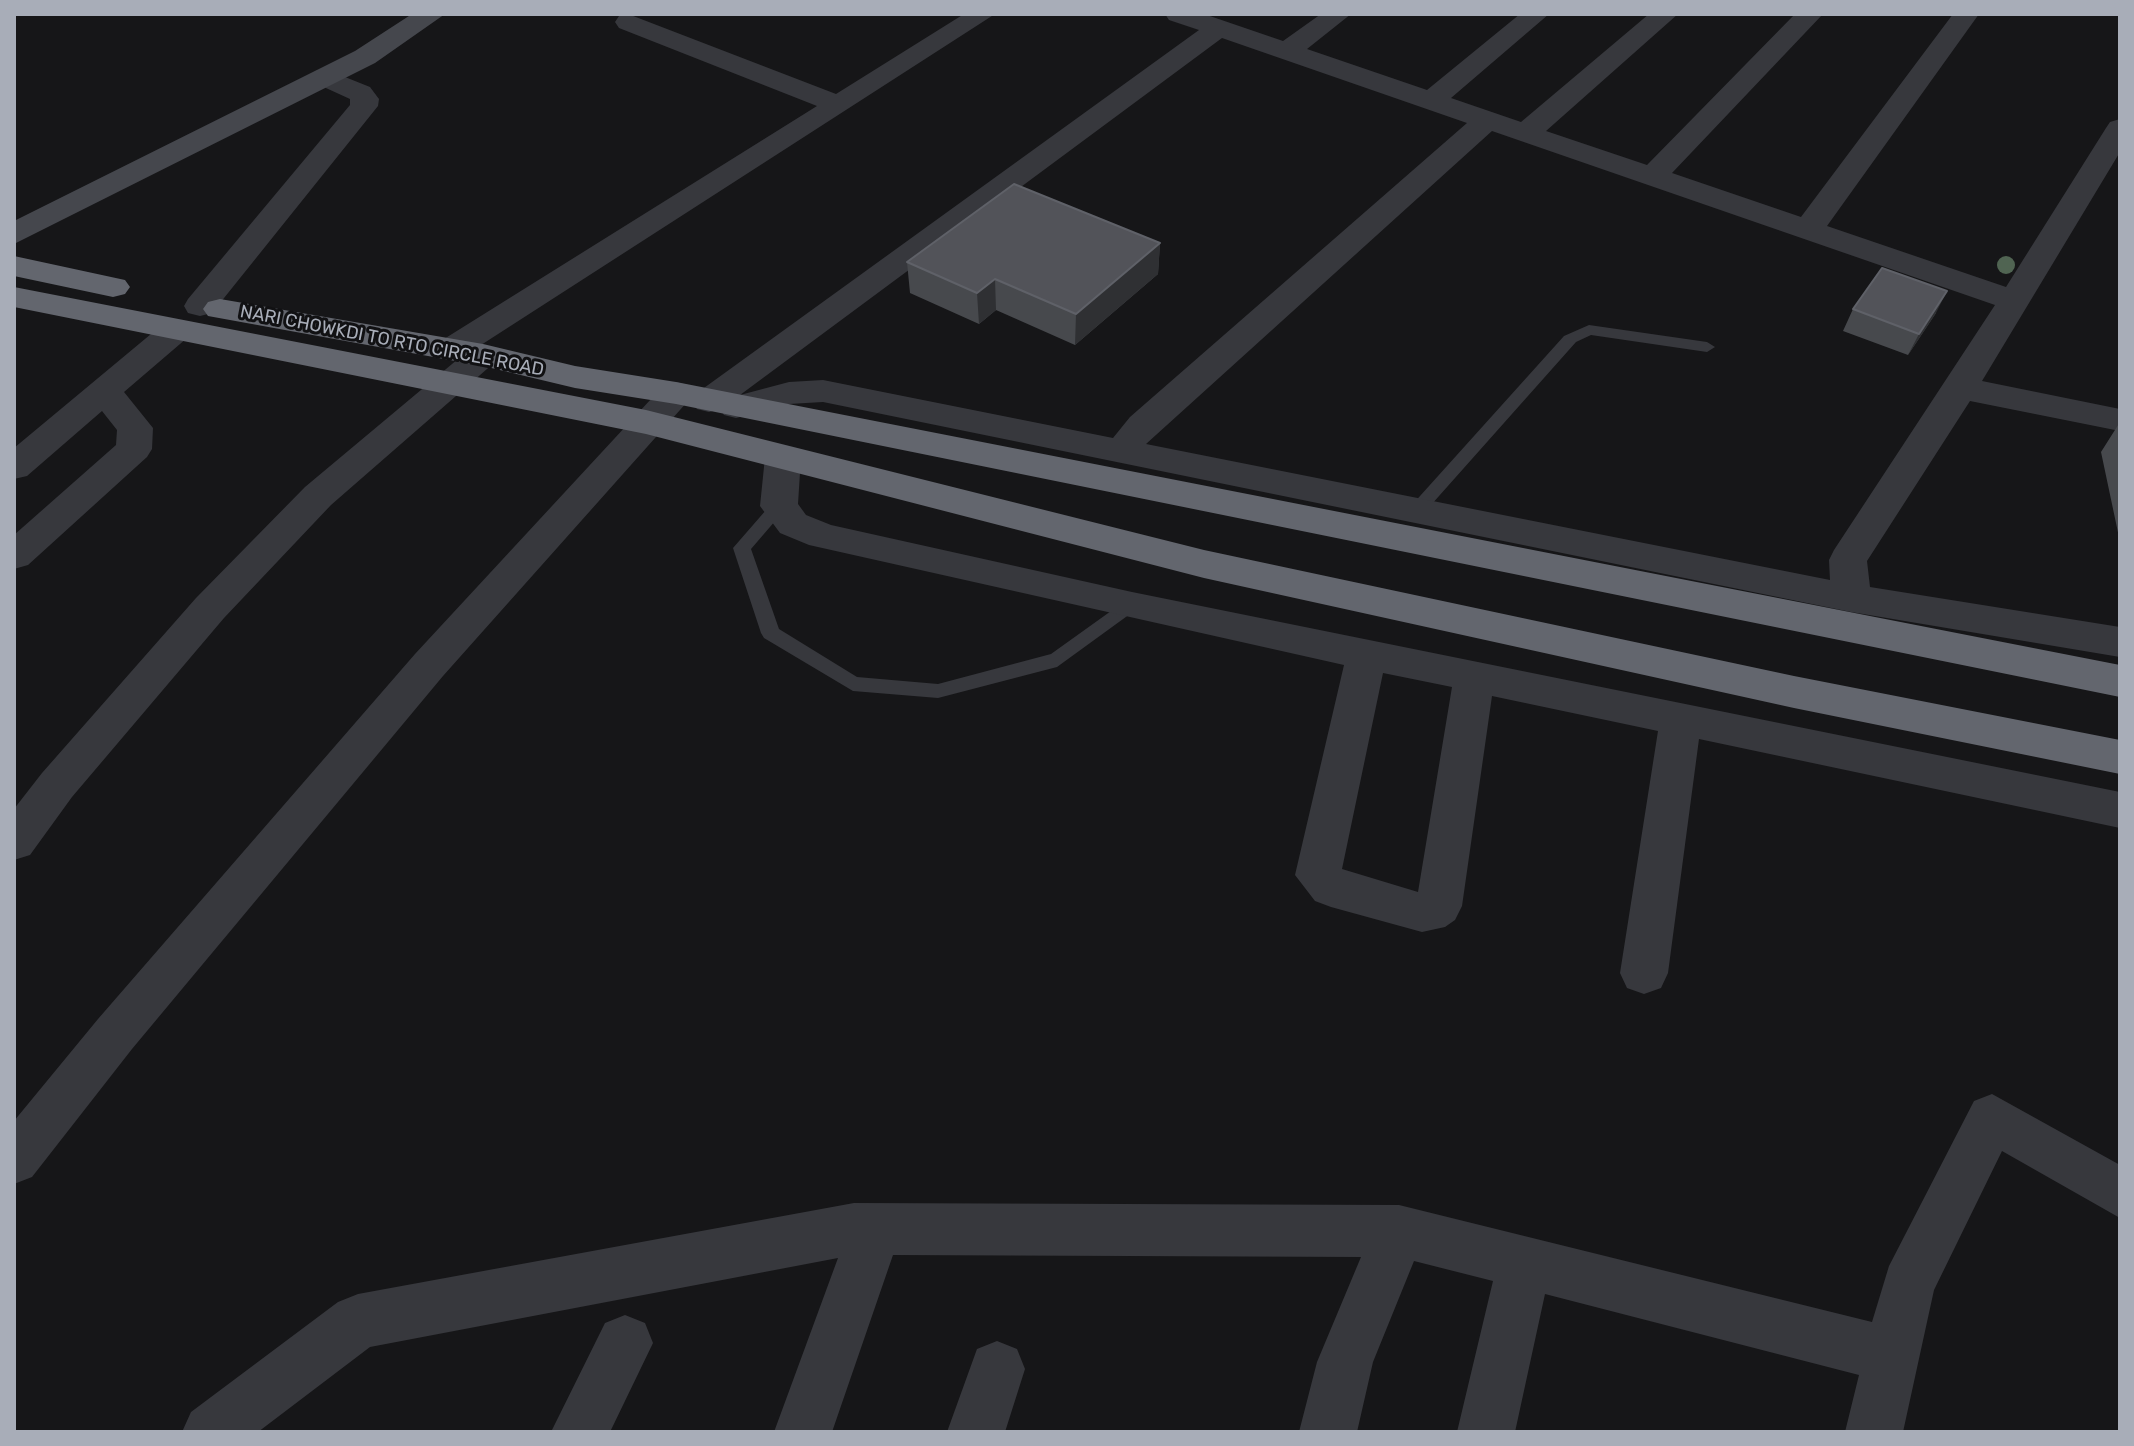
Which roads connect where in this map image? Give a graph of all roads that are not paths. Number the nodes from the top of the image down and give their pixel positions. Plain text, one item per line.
1 (431, 14) edge
2 (982, 14) edge
3 (1178, 14) edge
4 (1338, 14) edge
5 (1536, 14) edge
6 (1665, 14) edge
7 (1810, 14) edge
8 (1966, 14) edge
9 (628, 22) dead end
10 (1219, 28) junction
11 (1287, 51) junction
12 (325, 77) junction
13 (1431, 101) junction
14 (838, 104) junction
15 (1487, 120) junction
16 (2120, 128) edge
17 (1526, 133) junction
18 (1652, 177) junction
19 (1808, 230) junction
20 (14, 234) edge
21 (14, 266) edge
22 (14, 297) edge
23 (2015, 301) junction
24 (188, 318) junction
25 (1707, 347) dead end
26 (461, 364) junction
27 (1961, 388) junction
28 (103, 389) junction
29 (708, 408) junction
30 (2120, 420) edge
31 (1122, 450) junction
32 (783, 457) junction
33 (14, 467) edge
34 (779, 506) junction
35 (1417, 510) junction
36 (14, 556) edge
37 (1851, 598) junction
38 (1132, 606) junction
39 (2120, 642) edge
40 (1367, 653) junction
41 (1474, 675) junction
42 (2120, 681) edge
43 (1681, 718) junction
44 (2120, 757) edge
45 (2120, 810) edge
46 (14, 842) edge
47 (1644, 973) dead end
48 (14, 1160) edge
49 (2120, 1193) edge
50 (875, 1230) junction
51 (1399, 1231) junction
52 (1525, 1262) junction
53 (625, 1343) dead end
54 (1892, 1355) junction
55 (997, 1369) dead end
56 (211, 1432) edge
57 (580, 1432) edge
58 (803, 1432) edge
59 (976, 1432) edge
60 (1328, 1432) edge
61 (1486, 1432) edge
62 (1874, 1432) edge

1 - 12 street
2 - 14 street
3 - 10 street
4 - 11 street
5 - 13 street
6 - 17 street
7 - 18 street
8 - 19 street
9 - 14 street
10 - 11 street
10 - 29 street
11 - 13 street
12 - 20 street
12 - 24 street
13 - 15 street
14 - 26 street
15 - 17 street
15 - 31 street
16 - 23 street
17 - 18 street
18 - 19 street
19 - 23 street
21 - 24 highway
22 - 24 highway
23 - 27 street
24 - 26 highway
24 - 28 street
25 - 35 lane
26 - 29 highway
26 - 46 street
27 - 30 street
27 - 37 street
28 - 33 street
28 - 36 street
29 - 31 street
29 - 32 highway
29 - 42 highway
29 - 48 street
31 - 35 street
32 - 34 street
32 - 44 highway
34 - 38 street
34 - 38 lane
35 - 37 street
37 - 39 street
38 - 40 street
40 - 41 street
40 - 41 street
41 - 43 street
43 - 45 street
43 - 47 street
49 - 54 street
50 - 51 street
50 - 56 street
50 - 58 street
51 - 52 street
51 - 60 street
52 - 54 street
52 - 61 street
53 - 57 street
54 - 62 street
55 - 59 street

